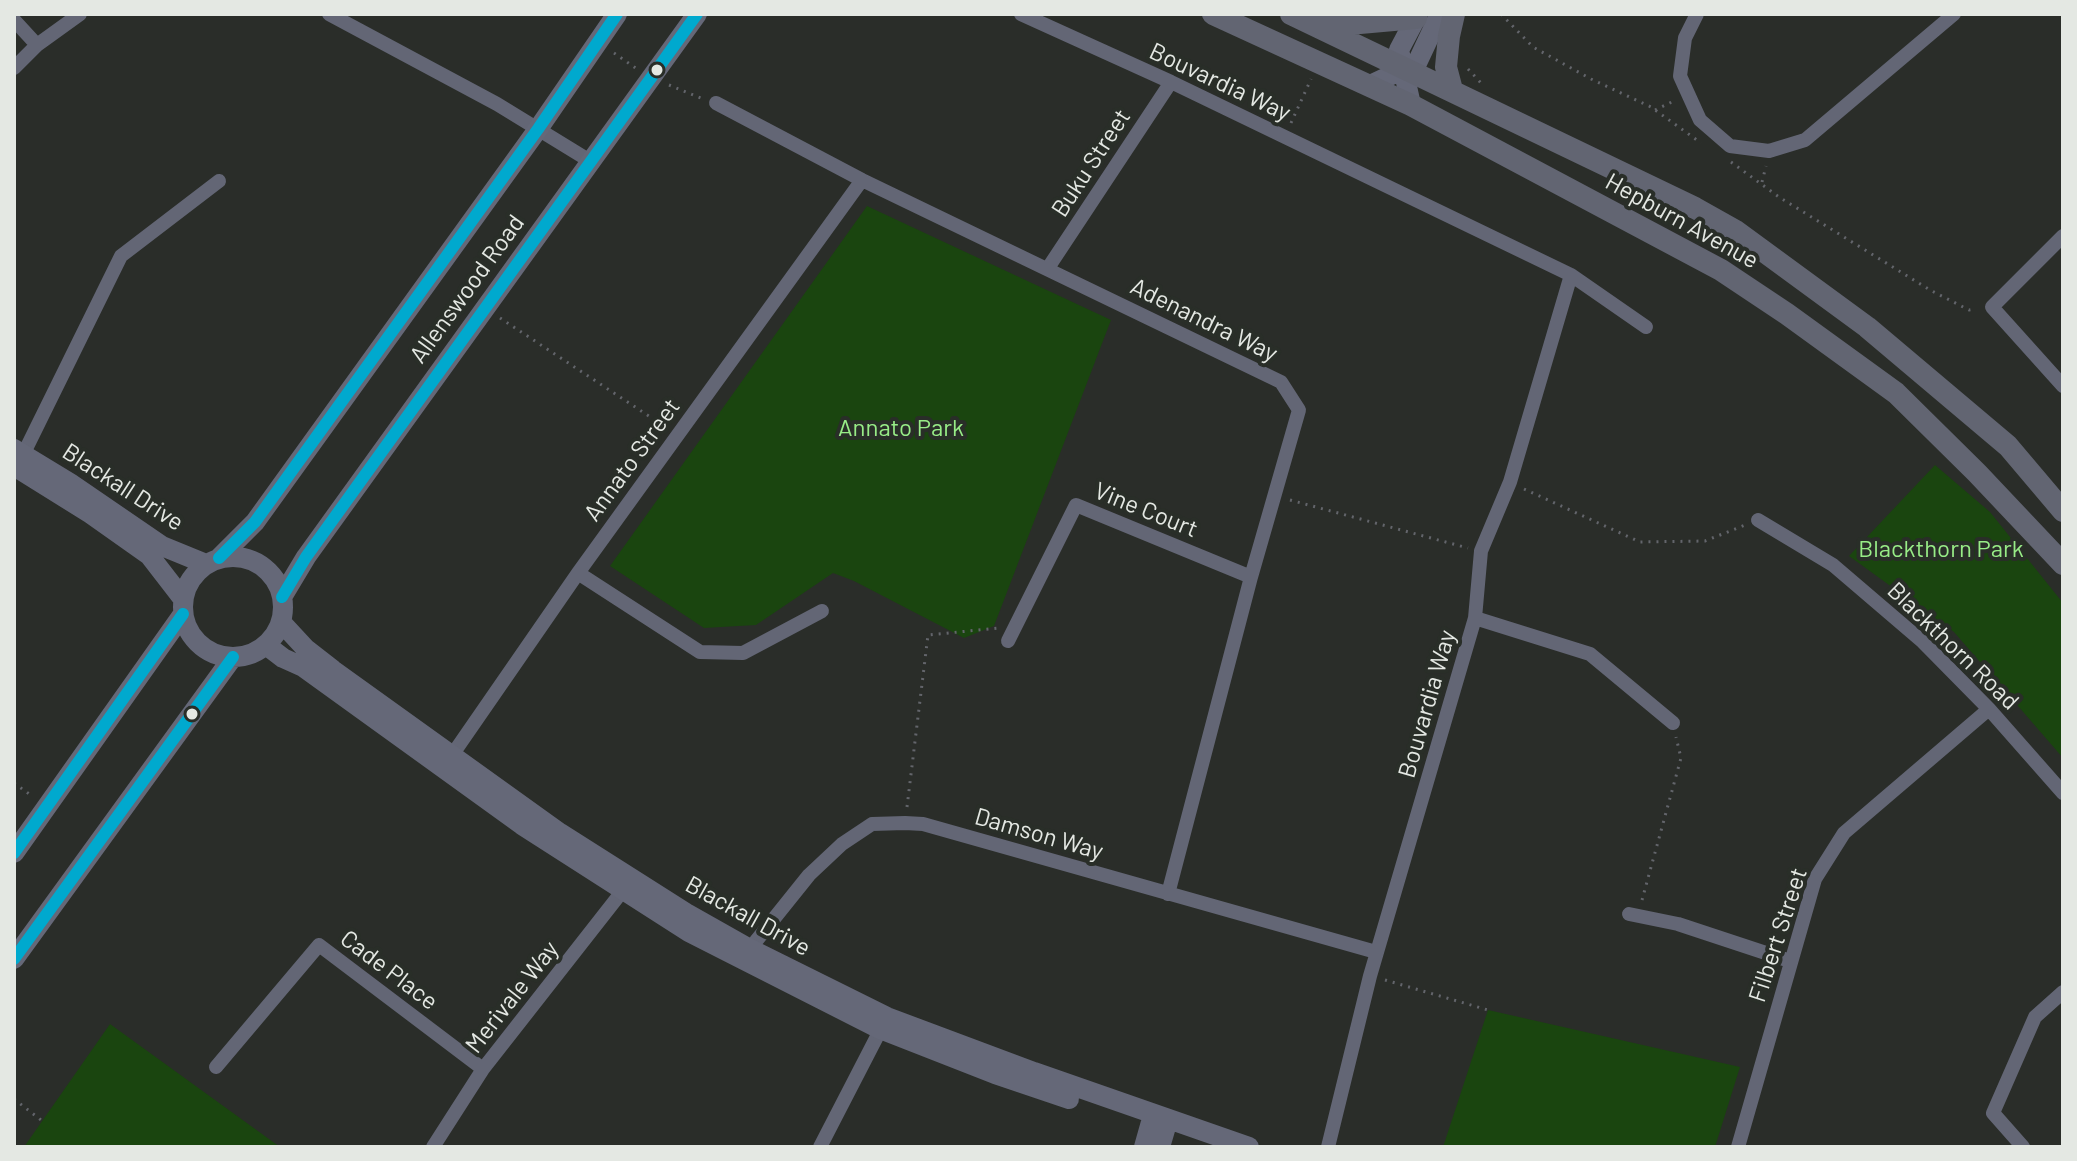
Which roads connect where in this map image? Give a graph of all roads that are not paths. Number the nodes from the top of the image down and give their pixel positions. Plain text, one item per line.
1 (80, 14) edge
2 (329, 14) edge
3 (617, 14) edge
4 (697, 14) edge
5 (1021, 14) edge
6 (1213, 14) edge
7 (1291, 14) edge
8 (1440, 14) edge
9 (1454, 14) edge
10 (1697, 14) edge
11 (1954, 14) edge
12 (1417, 16) edge
13 (14, 20) edge
14 (37, 45) junction
15 (14, 68) edge
16 (1404, 68) junction
17 (1171, 82) junction
18 (1370, 85) junction
19 (1452, 90) junction
20 (716, 103) dead end
21 (1411, 105) junction
22 (538, 129) junction
23 (590, 161) junction
24 (862, 180) junction
25 (219, 181) dead end
26 (2063, 236) edge
27 (1048, 268) junction
28 (1571, 275) junction
29 (1646, 327) dead end
30 (2063, 386) edge
31 (17, 459) edge
32 (2063, 511) edge
33 (1758, 520) road end
34 (212, 561) junction
35 (2063, 564) edge
36 (578, 573) junction
37 (1251, 577) junction
38 (282, 597) junction
39 (183, 607) junction
40 (822, 611) dead end
41 (1475, 618) junction
42 (281, 622) junction
43 (1008, 641) dead end
44 (266, 645) junction
45 (233, 657) junction
46 (1989, 709) junction
47 (1673, 723) road end
48 (447, 762) junction
49 (2063, 793) edge
50 (14, 853) edge
51 (627, 885) junction
52 (1168, 894) junction
53 (1633, 914) road end
54 (1376, 952) junction
55 (745, 954) junction
56 (14, 959) edge
57 (1790, 961) junction
58 (2063, 992) edge
59 (884, 1023) junction
60 (216, 1067) dead end
61 (483, 1069) junction
62 (1156, 1132) edge
63 (433, 1147) edge
64 (820, 1147) edge
65 (1209, 1147) edge
66 (1249, 1147) edge
67 (1328, 1147) edge
68 (1738, 1147) edge
69 (2023, 1147) edge

1 - 14 street
2 - 22 street
3 - 22 street, Allenswood Road
4 - 23 street, Allenswood Road
5 - 17 street, Bouvardia Way
6 - 18 main road, Hepburn Avenue
7 - 12 main road
7 - 16 main road, Hepburn Avenue
8 - 16 street
9 - 19 main road
10 - 11 street
12 - 16 street
13 - 14 street
14 - 15 street
16 - 18 street
16 - 19 main road, Hepburn Avenue
16 - 21 street
17 - 27 street, Buku Street
17 - 28 street, Bouvardia Way
18 - 21 main road, Hepburn Avenue
19 - 32 main road, Hepburn Avenue
20 - 24 street, Adenandra Way
21 - 35 main road, Hepburn Avenue
22 - 23 street
22 - 34 street, Allenswood Road
23 - 38 street, Allenswood Road
24 - 27 street, Adenandra Way
24 - 36 street, Annato Street
25 - 31 street
26 - 30 street
27 - 37 street, Adenandra Way
28 - 29 street, Bouvardia Way
28 - 41 street, Bouvardia Way
31 - 34 street, Blackall Drive
31 - 39 street, Blackall Drive
33 - 46 street, Blackthorn Road
34 - 38 street
34 - 39 street
36 - 40 street
36 - 48 street, Annato Street
37 - 43 street, Vine Court
37 - 52 street, Adenandra Way
38 - 42 street
39 - 45 street
39 - 50 street
41 - 47 street
41 - 54 street, Bouvardia Way
42 - 44 street
42 - 48 street, Blackall Drive
44 - 45 street
44 - 48 street, Blackall Drive
45 - 56 street
46 - 49 street, Blackthorn Road
46 - 57 street, Filbert Street
48 - 51 street, Blackall Drive
51 - 55 street, Blackall Drive
51 - 61 street, Merivale Way
52 - 54 street, Damson Way
52 - 55 street, Damson Way
53 - 57 street
54 - 67 street, Bouvardia Way
55 - 59 street, Blackall Drive
57 - 68 street, Filbert Street
58 - 69 street
59 - 62 street, Blackall Drive
59 - 64 street
60 - 61 street, Cade Place
61 - 63 street, Merivale Way
62 - 65 street, Blackall Drive
62 - 66 street, Blackall Drive

